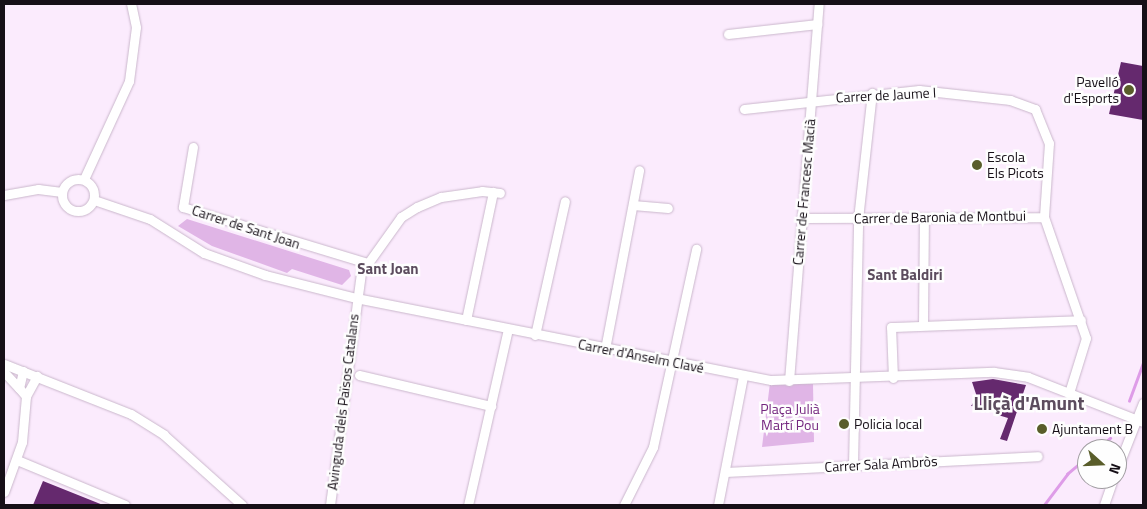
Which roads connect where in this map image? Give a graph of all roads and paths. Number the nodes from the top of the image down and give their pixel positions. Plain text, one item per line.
1 (130, 4) edge
2 (819, 4) edge
3 (817, 24) junction
4 (728, 34) dead end
5 (872, 93) junction
6 (812, 100) junction
7 (744, 109) dead end
8 (193, 147) dead end
9 (639, 170) dead end
10 (84, 179) junction
11 (62, 192) junction
12 (4, 195) edge
13 (94, 200) junction
14 (565, 200) dead end
15 (633, 205) junction
16 (668, 208) dead end
17 (1044, 217) junction
18 (801, 218) junction
19 (858, 219) junction
20 (924, 219) junction
21 (696, 249) dead end
22 (367, 263) junction
23 (356, 298) junction
24 (466, 320) junction
25 (1081, 320) junction
26 (923, 325) junction
27 (508, 329) junction
28 (535, 335) junction
29 (605, 348) junction
30 (672, 361) junction
31 (4, 364) edge
32 (22, 371) junction
33 (4, 372) edge
34 (359, 375) dead end
35 (37, 376) junction
36 (743, 376) junction
37 (892, 378) junction
38 (856, 380) junction
39 (789, 381) junction
40 (19, 388) junction
41 (1069, 393) junction
42 (26, 396) junction
43 (1143, 403) edge
44 (491, 406) junction
45 (1140, 421) edge
46 (1127, 448) edge
47 (1038, 456) dead end
48 (17, 460) junction
49 (853, 465) junction
50 (725, 472) junction
51 (1110, 489) edge
52 (4, 492) edge
53 (125, 505) edge
54 (242, 505) edge
55 (330, 505) edge
56 (468, 505) edge
57 (624, 505) edge
58 (718, 505) edge
59 (1104, 505) edge

1 - 10 street
2 - 3 street, Carrer de Francesc Macià
3 - 4 street
3 - 6 street, Carrer de Francesc Macià
5 - 6 street, Carrer de Jaume I
5 - 17 street, Carrer de Jaume I
5 - 19 street
6 - 7 street, Carrer de Jaume I
6 - 18 street, Carrer de Francesc Macià
8 - 22 street, Carrer de Sant Joan
9 - 15 street
10 - 11 street
10 - 13 street
11 - 12 street
11 - 13 street
13 - 23 street, Carrer d'Anselm Clavé
14 - 28 street
15 - 16 street
15 - 29 street
17 - 20 street, Carrer de Baronia de Montbui
17 - 25 street, Carrer de Baronia de Montbui
18 - 19 street, Carrer de Baronia de Montbui
18 - 39 street, Carrer de Francesc Macià
19 - 20 street, Carrer de Baronia de Montbui
19 - 38 street
20 - 26 street
21 - 30 street
22 - 23 street, Avinguda dels Països Catalans
22 - 24 street, Avinguda dels Països Catalans
23 - 24 street, Carrer d'Anselm Clavé
23 - 55 street, Avinguda dels Països Catalans
24 - 27 street, Carrer d'Anselm Clavé
25 - 26 street
25 - 41 street, Carrer de Baronia de Montbui
26 - 37 street
27 - 28 street, Carrer d'Anselm Clavé
27 - 44 street
28 - 29 street, Carrer d'Anselm Clavé
29 - 30 street, Carrer d'Anselm Clavé
30 - 36 street, Carrer d'Anselm Clavé
30 - 57 street
31 - 32 street
32 - 35 street
32 - 40 street
33 - 40 street
34 - 44 street
35 - 42 street
35 - 54 street
36 - 39 street, Carrer d'Anselm Clavé
36 - 50 street
37 - 38 street, Carrer d'Anselm Clavé
37 - 41 street, Carrer d'Anselm Clavé
38 - 39 street, Carrer d'Anselm Clavé
38 - 49 street
40 - 42 street
41 - 45 street, Carrer d'Anselm Clavé
42 - 48 street
43 - 45 street
44 - 56 street
45 - 46 street
47 - 49 street, Carrer Sala Ambròs
48 - 52 street
48 - 53 street
49 - 50 street, Carrer Sala Ambròs
50 - 58 street
51 - 59 street

